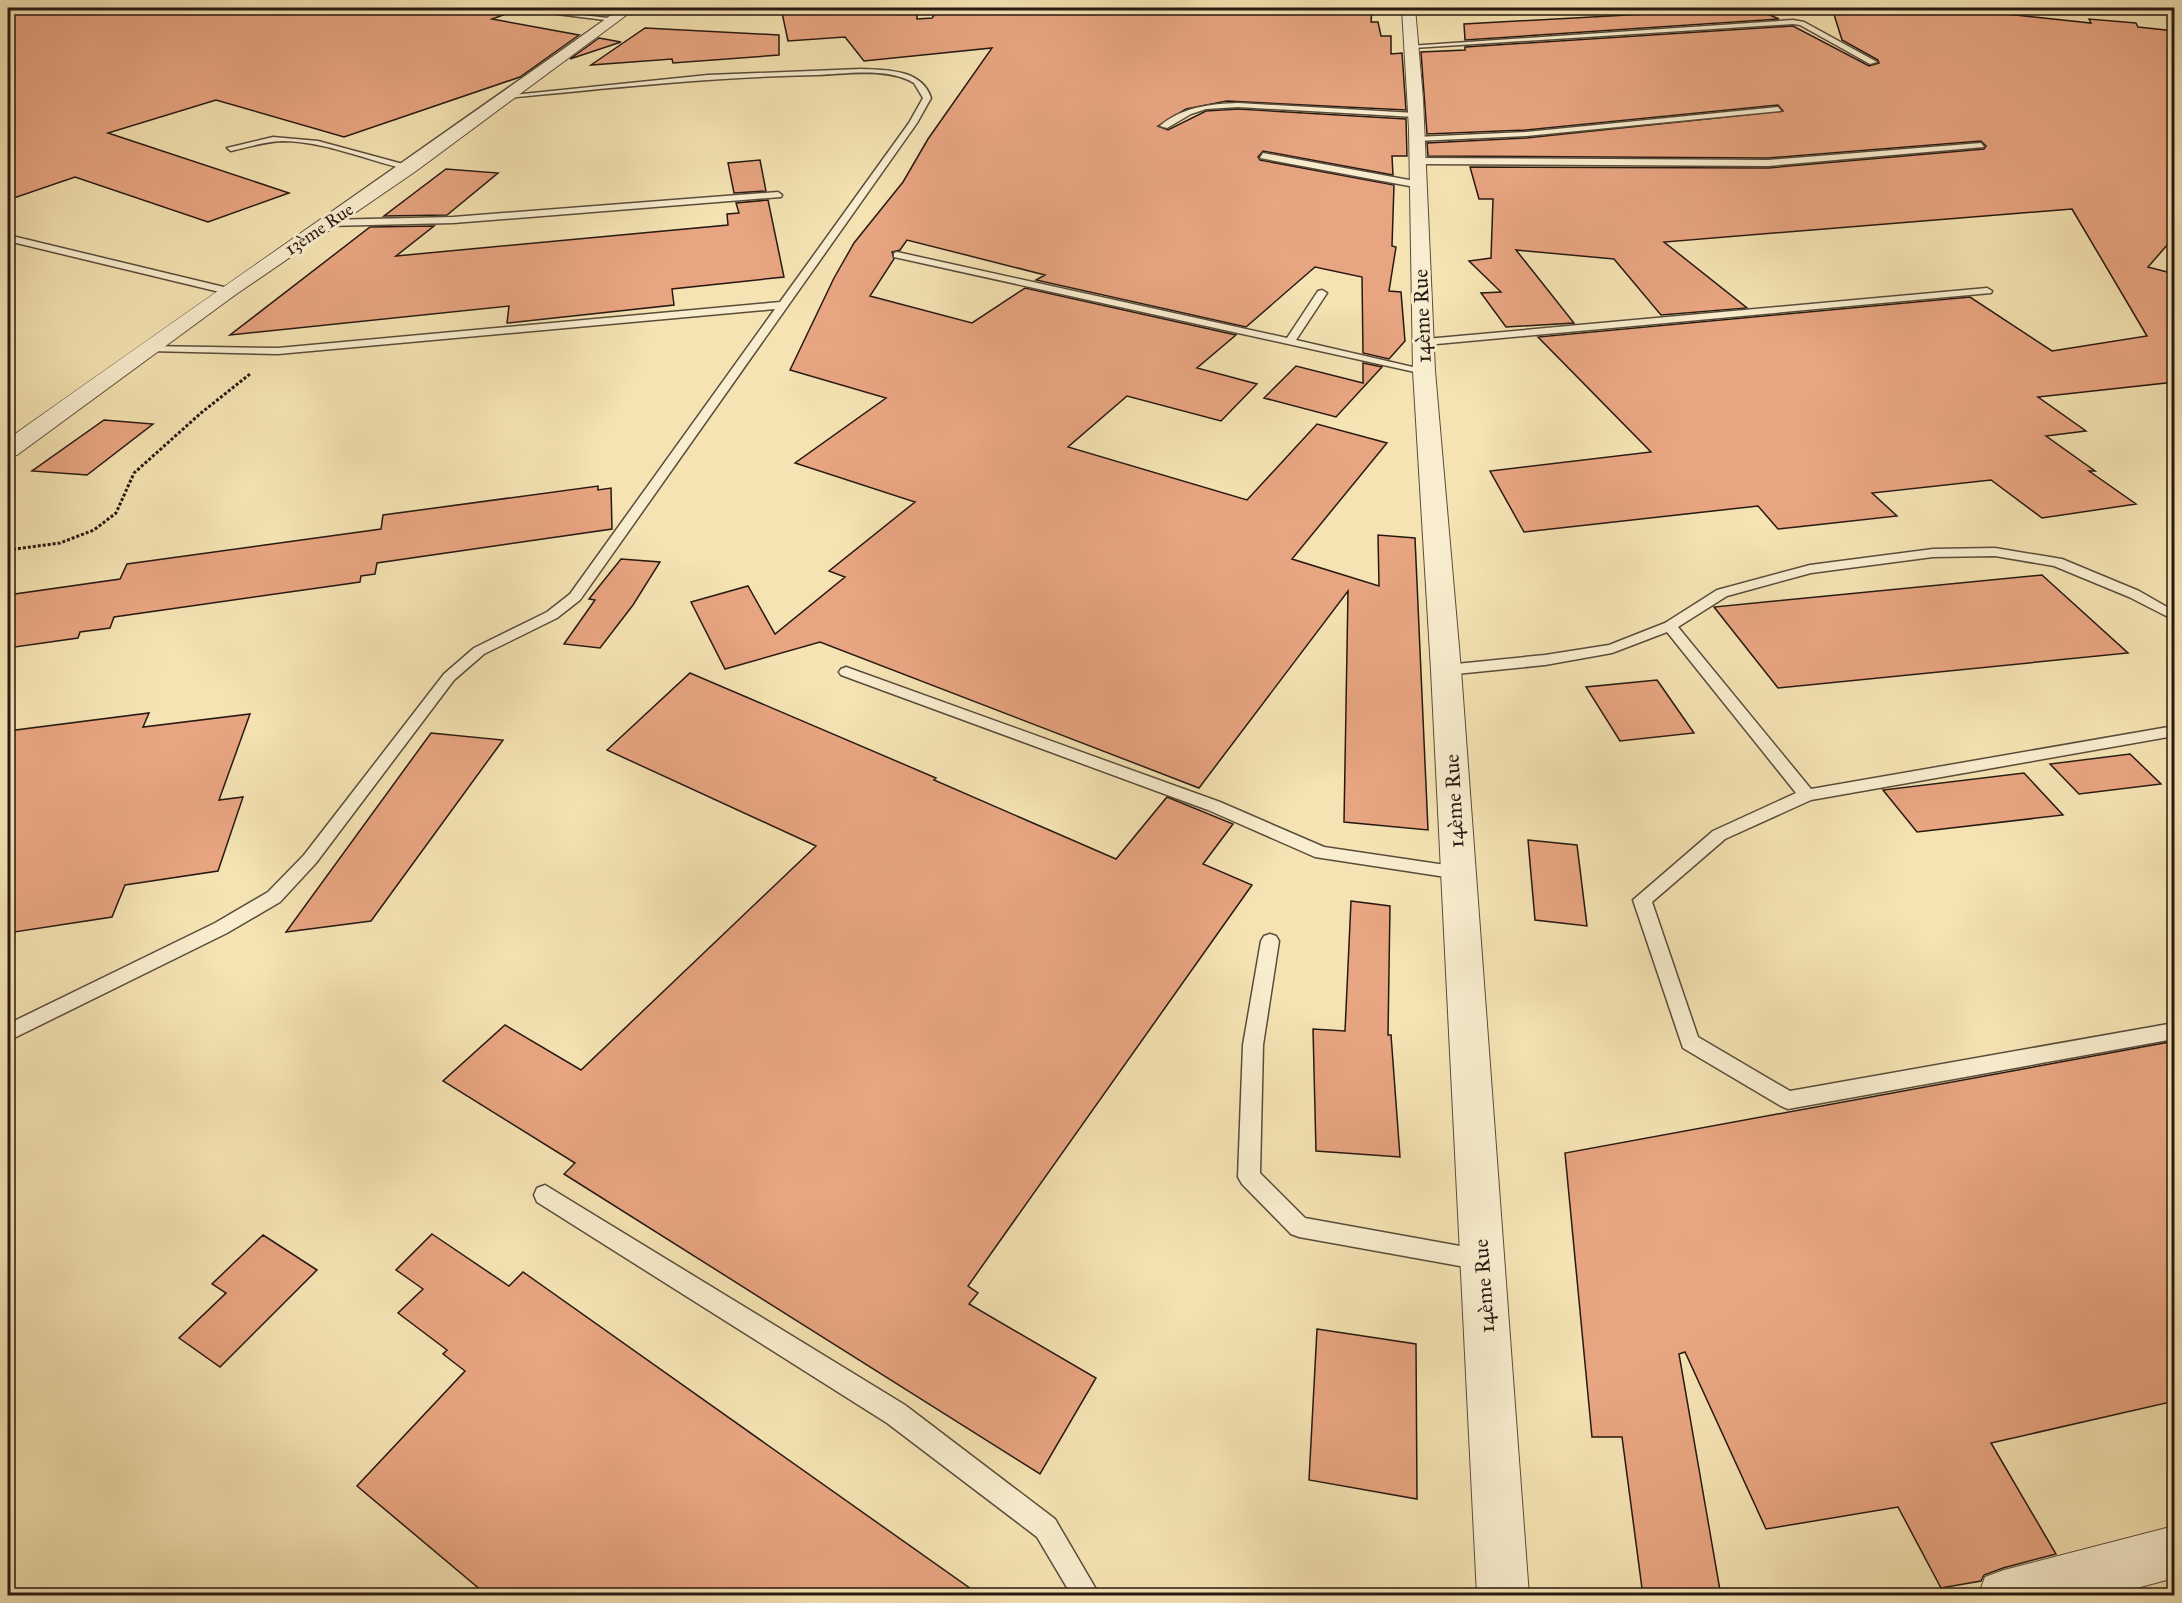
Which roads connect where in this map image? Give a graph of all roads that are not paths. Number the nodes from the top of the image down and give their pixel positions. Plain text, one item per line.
1 (511, 8) edge
2 (629, 8) edge
3 (1408, 8) edge
4 (2139, 8) edge
5 (2175, 9) edge
6 (613, 19) junction
7 (1413, 46) junction
8 (1873, 62) dead end
9 (507, 96) junction
10 (1778, 109) dead end
11 (1164, 126) dead end
12 (1982, 145) dead end
13 (231, 148) dead end
14 (1418, 150) junction
15 (1263, 156) dead end
16 (410, 167) junction
17 (778, 195) dead end
18 (327, 223) junction
19 (8, 238) edge
20 (897, 255) dead end
21 (228, 291) junction
22 (1987, 291) dead end
23 (1322, 293) dead end
24 (785, 305) junction
25 (1290, 341) junction
26 (149, 348) junction
27 (1425, 356) junction
28 (8, 450) edge
29 (2175, 616) edge
30 (1670, 626) junction
31 (1446, 670) junction
32 (846, 672) dead end
33 (2175, 731) edge
34 (1807, 795) junction
35 (1459, 873) junction
36 (1270, 941) dead end
37 (2175, 1030) edge
38 (8, 1033) edge
39 (544, 1194) dead end
40 (1483, 1260) junction
41 (2175, 1552) edge
42 (1087, 1596) edge
43 (1503, 1596) edge
44 (2004, 1596) edge

1 - 6 lane
2 - 6 street, 13ème Rue
3 - 7 street, 14ème Rue
4 - 5 lane
6 - 9 street, 13ème Rue
7 - 8 lane
7 - 14 street, 14ème Rue
9 - 16 street, 13ème Rue
9 - 24 lane
10 - 14 lane
11 - 14 lane
12 - 14 lane
13 - 16 lane
14 - 15 lane
14 - 27 street, 14ème Rue
16 - 18 street, 13ème Rue
17 - 18 lane
18 - 21 street, 13ème Rue
19 - 21 lane
20 - 25 lane
21 - 26 street, 13ème Rue
22 - 27 lane
23 - 25 lane
24 - 26 lane
24 - 38 lane
25 - 27 lane
26 - 28 street, 13ème Rue
27 - 31 street, 14ème Rue
29 - 30 lane
30 - 31 lane
30 - 34 lane
31 - 35 street, 14ème Rue
32 - 35 lane
33 - 34 lane
34 - 37 lane
35 - 40 street, 14ème Rue
36 - 40 lane
39 - 42 lane
40 - 43 street, 14ème Rue
41 - 44 street

